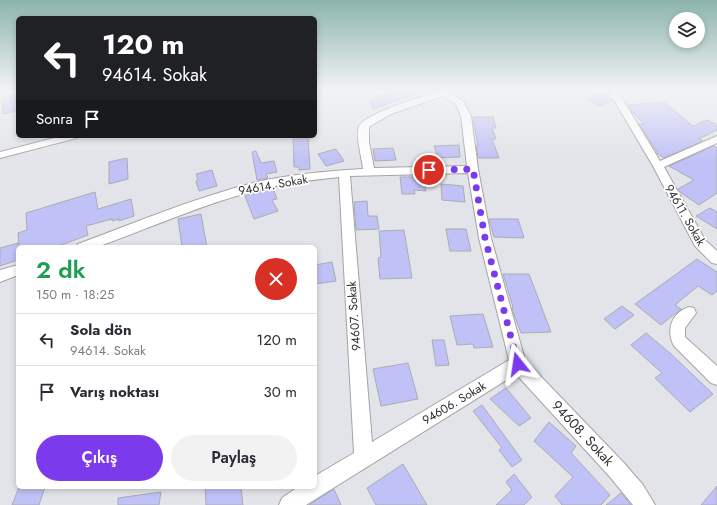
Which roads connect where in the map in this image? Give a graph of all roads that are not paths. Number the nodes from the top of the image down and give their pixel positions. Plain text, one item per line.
1 (386, 114) edge
2 (465, 114) edge
3 (626, 114) edge
4 (66, 138) edge
5 (717, 139) edge
6 (0, 154) edge
7 (658, 166) junction
8 (473, 169) junction
9 (369, 172) junction
10 (344, 174) junction
11 (89, 245) edge
12 (717, 259) edge
13 (16, 271) edge
14 (0, 276) edge
15 (689, 313) dead end
16 (518, 364) junction
17 (717, 377) edge
18 (364, 458) junction
19 (317, 487) edge
20 (315, 489) edge
21 (289, 505) edge
22 (645, 505) edge

1 - 9 street
2 - 8 street
3 - 7 street, 94611. Sokak
4 - 6 street
5 - 7 street
7 - 12 street, 94611. Sokak
8 - 9 street, 94614. Sokak
8 - 16 street
9 - 10 street, 94614. Sokak
10 - 11 street, 94614. Sokak
10 - 18 street, 94607. Sokak
13 - 14 street
15 - 17 street
16 - 18 street, 94606. Sokak
16 - 22 street, 94608. Sokak
18 - 19 street, 94606. Sokak
20 - 21 street, 94606. Sokak

